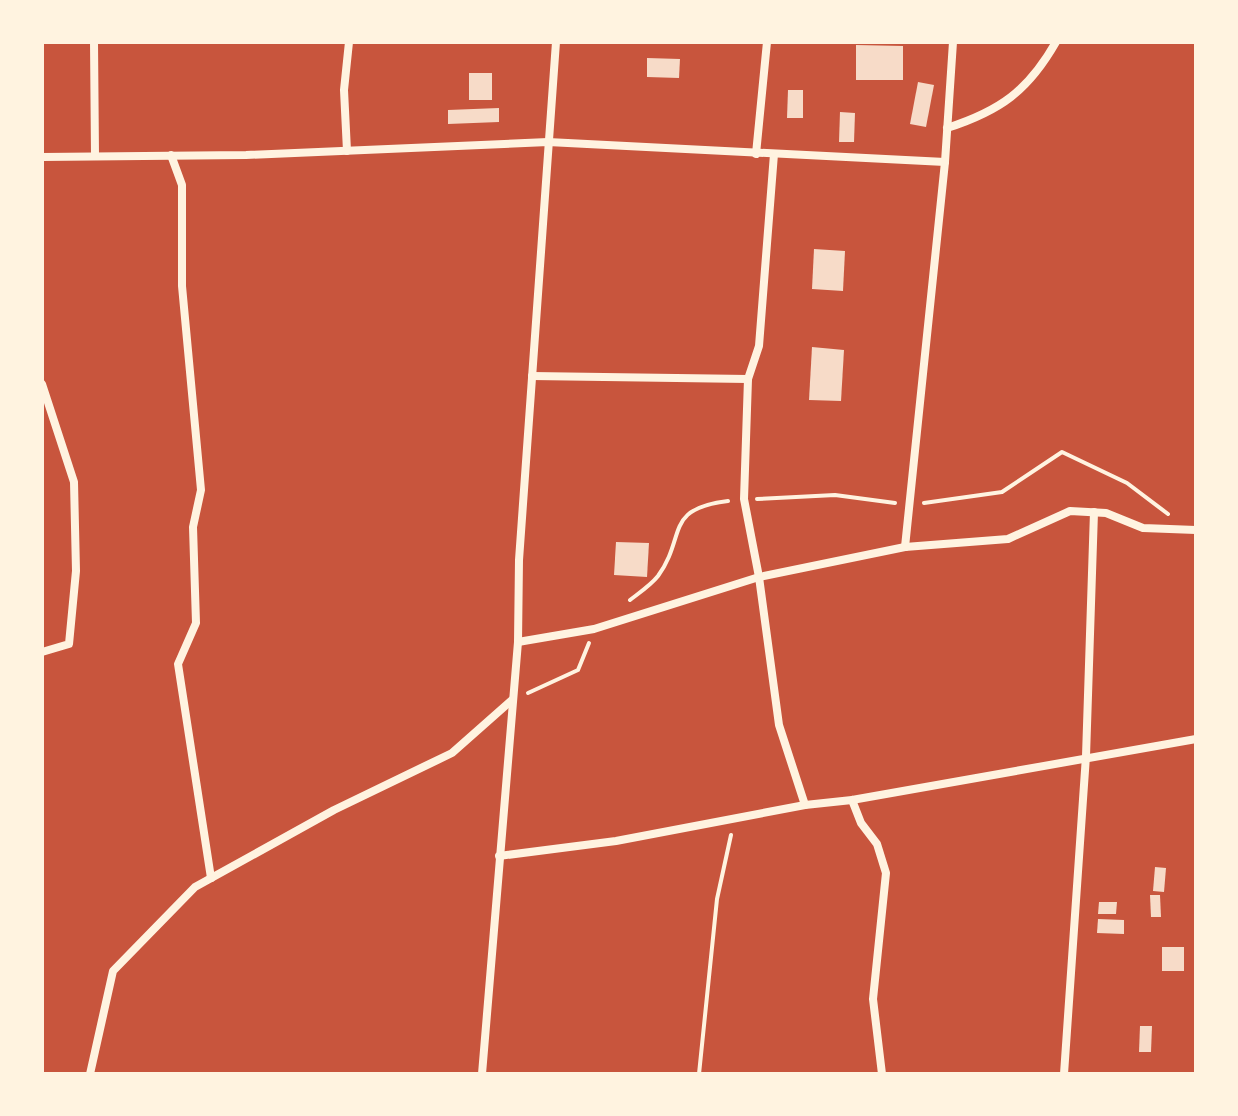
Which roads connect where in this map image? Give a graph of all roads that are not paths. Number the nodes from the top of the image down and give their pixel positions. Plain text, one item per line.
1 (94, 42) edge
2 (349, 42) edge
3 (556, 42) edge
4 (767, 42) edge
5 (953, 42) edge
6 (1056, 42) edge
7 (947, 128) junction
8 (548, 142) junction
9 (347, 151) junction
10 (756, 154) junction
11 (774, 154) junction
12 (95, 155) junction
13 (171, 155) junction
14 (42, 157) edge
15 (945, 162) junction
16 (532, 376) junction
17 (748, 379) junction
18 (42, 384) edge
19 (1094, 512) junction
20 (1193, 530) edge
21 (905, 547) junction
22 (759, 577) junction
23 (518, 642) junction
24 (42, 652) edge
25 (512, 700) junction
26 (1196, 739) edge
27 (1086, 756) junction
28 (852, 800) junction
29 (805, 805) junction
30 (499, 856) junction
31 (211, 878) junction
32 (90, 1074) edge
33 (482, 1074) edge
34 (882, 1074) edge
35 (1064, 1074) edge

1 - 12 street
2 - 9 street
3 - 8 street
4 - 10 street
5 - 7 street
6 - 7 street
7 - 15 street
8 - 9 street
8 - 10 street
8 - 16 street
9 - 13 street
10 - 11 street
11 - 15 street
11 - 17 street
12 - 13 street
12 - 14 street
13 - 31 street
15 - 21 street
16 - 17 street
16 - 23 street
17 - 22 street
18 - 24 street
19 - 20 street
19 - 21 street
19 - 27 street
21 - 22 street
22 - 23 street
22 - 29 street
23 - 25 street
25 - 30 street
25 - 31 street
26 - 27 street
27 - 28 street
27 - 35 street
28 - 29 street
28 - 34 street
29 - 30 street
30 - 33 street
31 - 32 street

